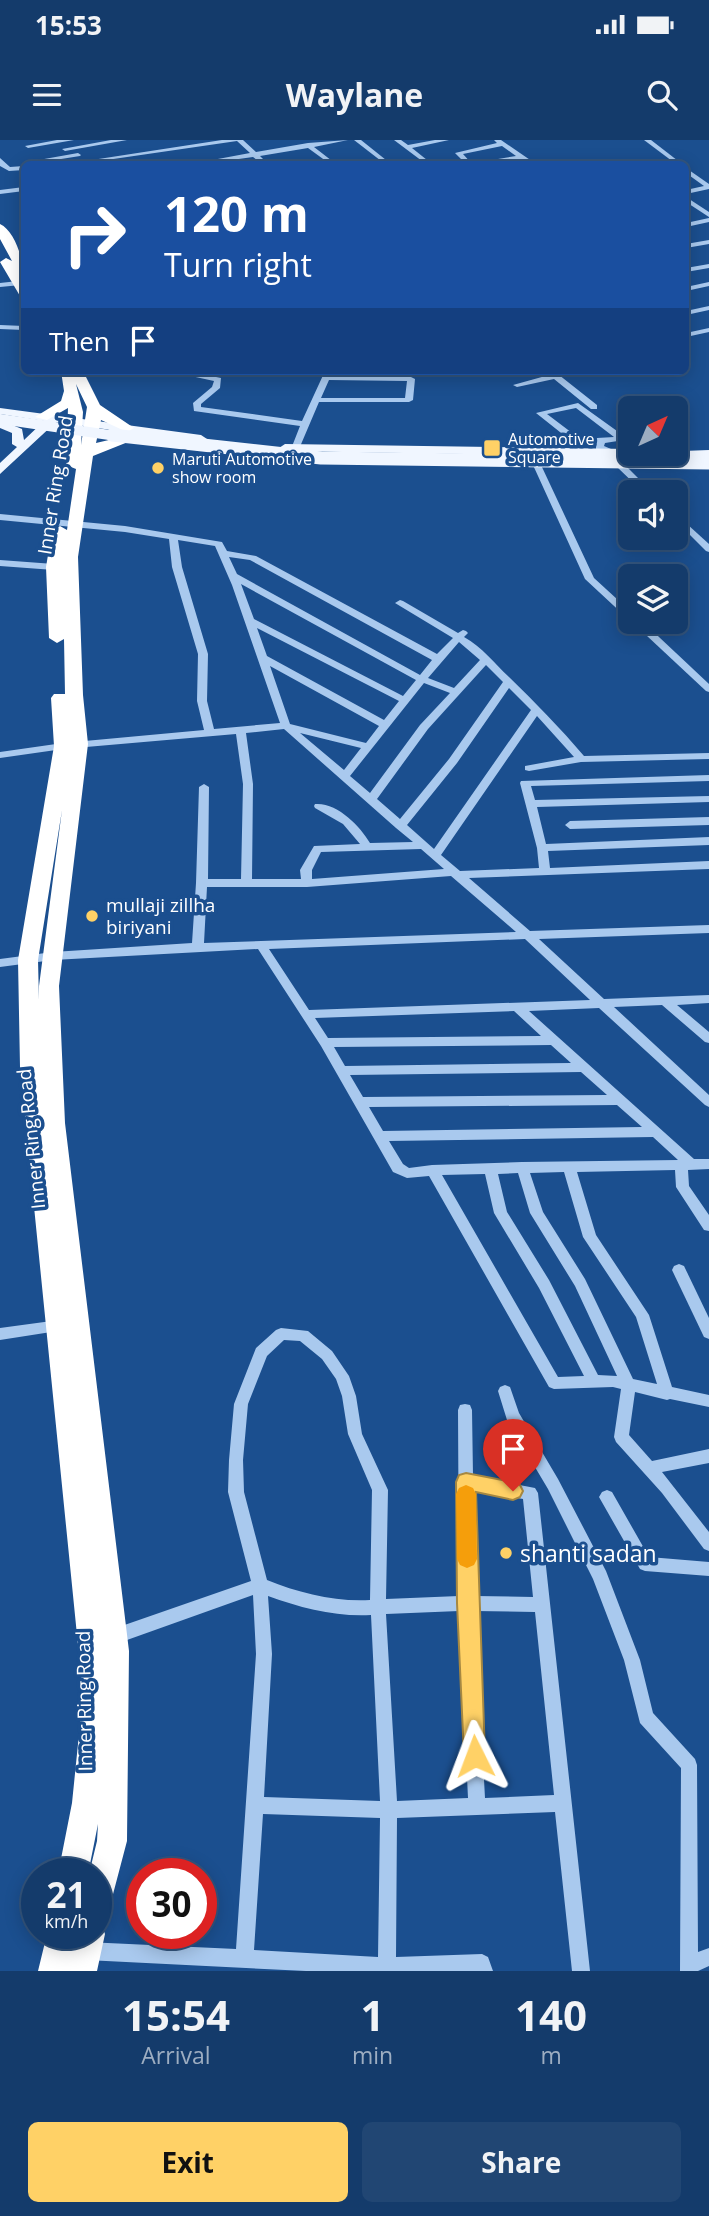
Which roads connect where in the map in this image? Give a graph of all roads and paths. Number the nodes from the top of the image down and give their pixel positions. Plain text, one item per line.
1 (71, 140) edge
2 (124, 140) edge
3 (164, 140) edge
4 (188, 140) edge
5 (237, 140) edge
6 (302, 140) edge
7 (345, 140) edge
8 (357, 140) edge
9 (397, 140) edge
10 (647, 140) edge
11 (442, 141) edge
12 (212, 142) edge
13 (500, 142) edge
14 (27, 143) edge
15 (310, 146) junction
16 (407, 146) junction
17 (194, 147) junction
18 (174, 150) junction
19 (148, 153) junction
20 (458, 153) junction
21 (255, 156) junction
22 (520, 157) junction
23 (0, 160) edge
24 (36, 160) edge
25 (91, 161) edge
26 (217, 161) edge
27 (261, 161) edge
28 (329, 161) edge
29 (384, 161) edge
30 (425, 161) edge
31 (466, 161) edge
32 (497, 161) edge
33 (527, 161) edge
34 (675, 161) edge
35 (21, 168) edge
36 (689, 172) edge
37 (21, 189) edge
38 (689, 190) edge
39 (0, 192) edge
40 (689, 201) edge
41 (709, 203) edge
42 (696, 206) junction
43 (689, 207) edge
44 (709, 218) edge
45 (689, 224) edge
46 (0, 228) edge
47 (709, 242) edge
48 (689, 245) edge
49 (0, 253) edge
50 (709, 266) edge
51 (689, 269) edge
52 (21, 280) edge
53 (21, 282) edge
54 (21, 283) edge
55 (709, 284) edge
56 (0, 285) edge
57 (689, 288) edge
58 (689, 304) edge
59 (709, 309) edge
60 (698, 311) junction
61 (689, 312) edge
62 (0, 327) edge
63 (21, 328) edge
64 (709, 330) edge
65 (689, 334) edge
66 (66, 375) edge
67 (78, 375) edge
68 (196, 375) edge
69 (328, 375) edge
70 (409, 375) edge
71 (546, 375) edge
72 (555, 375) edge
73 (517, 385) dead end
74 (71, 389) junction
75 (581, 396) junction
76 (316, 400) junction
77 (94, 407) junction
78 (541, 407) dead end
79 (0, 418) edge
80 (305, 424) junction
81 (65, 426) junction
82 (618, 426) edge
83 (126, 434) junction
84 (601, 441) junction
85 (23, 444) junction
86 (295, 449) junction
87 (80, 452) junction
88 (688, 455) edge
89 (709, 455) edge
90 (617, 460) junction
91 (0, 461) edge
92 (537, 465) dead end
93 (709, 465) edge
94 (0, 470) edge
95 (636, 480) edge
96 (0, 517) edge
97 (67, 523) junction
98 (688, 529) edge
99 (173, 537) junction
100 (709, 549) edge
101 (223, 553) junction
102 (0, 563) edge
103 (54, 567) junction
104 (233, 576) junction
105 (400, 603) dead end
106 (618, 605) edge
107 (248, 620) junction
108 (650, 634) edge
109 (460, 635) junction
110 (262, 658) junction
111 (438, 659) junction
112 (486, 659) junction
113 (421, 679) junction
114 (508, 682) junction
115 (709, 689) edge
116 (456, 692) junction
117 (404, 700) junction
118 (536, 710) junction
119 (385, 725) junction
120 (286, 726) junction
121 (241, 730) junction
122 (210, 733) junction
123 (71, 745) junction
124 (368, 747) junction
125 (0, 755) edge
126 (709, 757) edge
127 (581, 759) junction
128 (529, 768) dead end
129 (345, 777) junction
130 (709, 778) edge
131 (204, 788) dead end
132 (709, 799) edge
133 (371, 800) junction
134 (530, 804) junction
135 (319, 806) dead end
136 (709, 821) edge
137 (570, 825) dead end
138 (400, 826) junction
139 (709, 841) edge
140 (421, 845) junction
141 (367, 847) junction
142 (542, 848) junction
143 (435, 856) junction
144 (709, 865) edge
145 (545, 870) junction
146 (454, 873) junction
147 (202, 883) junction
148 (246, 883) junction
149 (306, 883) junction
150 (709, 929) edge
151 (526, 934) junction
152 (261, 945) junction
153 (198, 947) junction
154 (53, 956) junction
155 (28, 961) junction
156 (0, 964) edge
157 (709, 999) edge
158 (665, 1001) junction
159 (603, 1006) junction
160 (517, 1007) junction
161 (307, 1014) junction
162 (703, 1028) edge
163 (709, 1039) edge
164 (553, 1040) junction
165 (325, 1043) junction
166 (583, 1068) junction
167 (341, 1071) junction
168 (619, 1100) junction
169 (360, 1102) junction
170 (709, 1102) edge
171 (655, 1132) junction
172 (380, 1136) junction
173 (709, 1164) edge
174 (686, 1165) junction
175 (522, 1167) junction
176 (569, 1167) junction
177 (490, 1168) junction
178 (432, 1170) junction
179 (709, 1226) edge
180 (679, 1270) dead end
181 (59, 1326) junction
182 (709, 1333) edge
183 (0, 1334) edge
184 (594, 1382) junction
185 (629, 1385) junction
186 (505, 1391) dead end
187 (667, 1394) junction
188 (709, 1401) edge
189 (465, 1410) dead end
190 (709, 1456) edge
191 (648, 1468) junction
192 (466, 1482) junction
193 (607, 1497) dead end
194 (709, 1544) edge
195 (709, 1569) edge
196 (260, 1586) junction
197 (467, 1603) junction
198 (541, 1605) junction
199 (378, 1607) junction
200 (113, 1637) junction
201 (562, 1803) junction
202 (256, 1805) junction
203 (477, 1807) junction
204 (389, 1810) junction
205 (76, 1858) edge
206 (108, 1858) edge
207 (77, 1949) edge
208 (112, 1949) edge
209 (245, 1957) junction
210 (709, 1957) edge
211 (689, 1964) edge
212 (387, 1966) junction
213 (54, 1971) edge
214 (484, 1971) edge
215 (580, 1971) edge

1 - 14 street
2 - 24 street
3 - 18 street
4 - 17 street
5 - 12 street
5 - 21 street
6 - 15 street
7 - 15 street
8 - 29 street
9 - 16 street
10 - 34 street
11 - 16 street
11 - 20 street
12 - 17 street
13 - 20 street
13 - 22 street
14 - 24 street
15 - 21 street
15 - 28 street
16 - 30 street
17 - 18 street
18 - 19 street
19 - 24 street
19 - 25 street
20 - 31 street
21 - 26 street
21 - 27 street
22 - 32 street
22 - 33 street
23 - 35 street
36 - 38 street
37 - 39 street
40 - 42 street
41 - 42 street
42 - 43 street
42 - 44 street
44 - 45 street
46 - 52 highway
47 - 48 street
49 - 53 highway
50 - 51 street
54 - 56 street
55 - 57 street
58 - 60 street
59 - 60 street
60 - 61 street
62 - 63 street
64 - 65 street
66 - 74 highway, Inner Ring Road
67 - 77 highway, Inner Ring Road
68 - 80 street
69 - 76 street
70 - 76 street
71 - 73 street
72 - 75 street
74 - 81 highway, Inner Ring Road
74 - 81 highway
75 - 78 street
75 - 82 street
76 - 80 street
77 - 81 highway
77 - 83 highway
79 - 81 main road
79 - 85 main road
79 - 89 main road, bridge
79 - 93 main road, bridge
80 - 86 street
81 - 83 main road
81 - 85 main road
81 - 87 highway, Inner Ring Road
81 - 87 highway
83 - 86 main road
83 - 87 highway
83 - 90 main road
84 - 84 street
84 - 90 street
85 - 91 main road
85 - 94 main road
86 - 90 main road
87 - 97 highway, Inner Ring Road
88 - 89 main road
90 - 93 main road
90 - 95 street
92 - 106 street
96 - 97 street
97 - 99 street
97 - 103 highway, Inner Ring Road
97 - 123 highway, Inner Ring Road
98 - 100 street
99 - 101 street
99 - 122 street
101 - 104 street
101 - 111 street
102 - 103 street
103 - 123 highway, Inner Ring Road
104 - 107 street
104 - 113 street
105 - 109 street
107 - 110 street
107 - 117 street
108 - 115 street
109 - 111 street
109 - 112 street
110 - 119 street
110 - 120 street
111 - 113 street
112 - 114 street
112 - 116 street
113 - 116 street
113 - 117 street
114 - 118 street
114 - 138 street
116 - 133 street
117 - 119 street
118 - 127 street
118 - 143 street
119 - 124 street
120 - 121 street
120 - 124 street
120 - 129 street
121 - 122 street
121 - 148 street
122 - 123 street
123 - 125 street
123 - 154 highway, Inner Ring Road
123 - 155 highway, Inner Ring Road
124 - 129 street
126 - 127 street
127 - 128 street
129 - 133 street
130 - 134 street
131 - 147 street
132 - 134 street
133 - 138 street
134 - 142 street
135 - 141 street
136 - 137 street
138 - 140 street
139 - 142 street
140 - 141 street
140 - 143 street
141 - 149 street
142 - 145 street
143 - 146 street
144 - 145 street
145 - 146 street
146 - 149 street
146 - 151 street
147 - 148 street
147 - 153 street
148 - 149 street
150 - 151 street
151 - 152 street
151 - 159 street
152 - 153 street
152 - 161 street
153 - 154 street
154 - 155 street
154 - 200 highway, Inner Ring Road
155 - 156 street
155 - 181 highway, Inner Ring Road
157 - 158 street
158 - 159 street
158 - 162 street
159 - 160 street
159 - 170 street
160 - 161 street
160 - 164 street
161 - 165 street
162 - 163 street
164 - 165 street
164 - 166 street
165 - 167 street
166 - 167 street
166 - 168 street
167 - 169 street
168 - 169 street
168 - 171 street
169 - 172 street
171 - 172 street
171 - 174 street
172 - 178 street
173 - 174 street
174 - 176 street
174 - 179 street
175 - 176 street
175 - 177 street
175 - 185 street
176 - 187 street
177 - 178 street
177 - 184 street
178 - 184 street
180 - 182 street
181 - 183 street
181 - 205 highway, Inner Ring Road
184 - 185 street
185 - 187 street
185 - 191 street
186 - 211 street
187 - 188 street
189 - 192 street
190 - 191 street
191 - 194 street
192 - 197 street
192 - 198 street
193 - 195 street
196 - 199 street
196 - 199 street
196 - 200 street
196 - 202 street
197 - 198 street
197 - 199 street
197 - 203 street
198 - 201 street
199 - 204 street
200 - 206 highway, Inner Ring Road
201 - 203 street
201 - 215 street
202 - 204 street
202 - 209 street
203 - 204 street
204 - 212 street
207 - 213 highway
208 - 209 street
209 - 212 street
210 - 211 street
212 - 214 street

